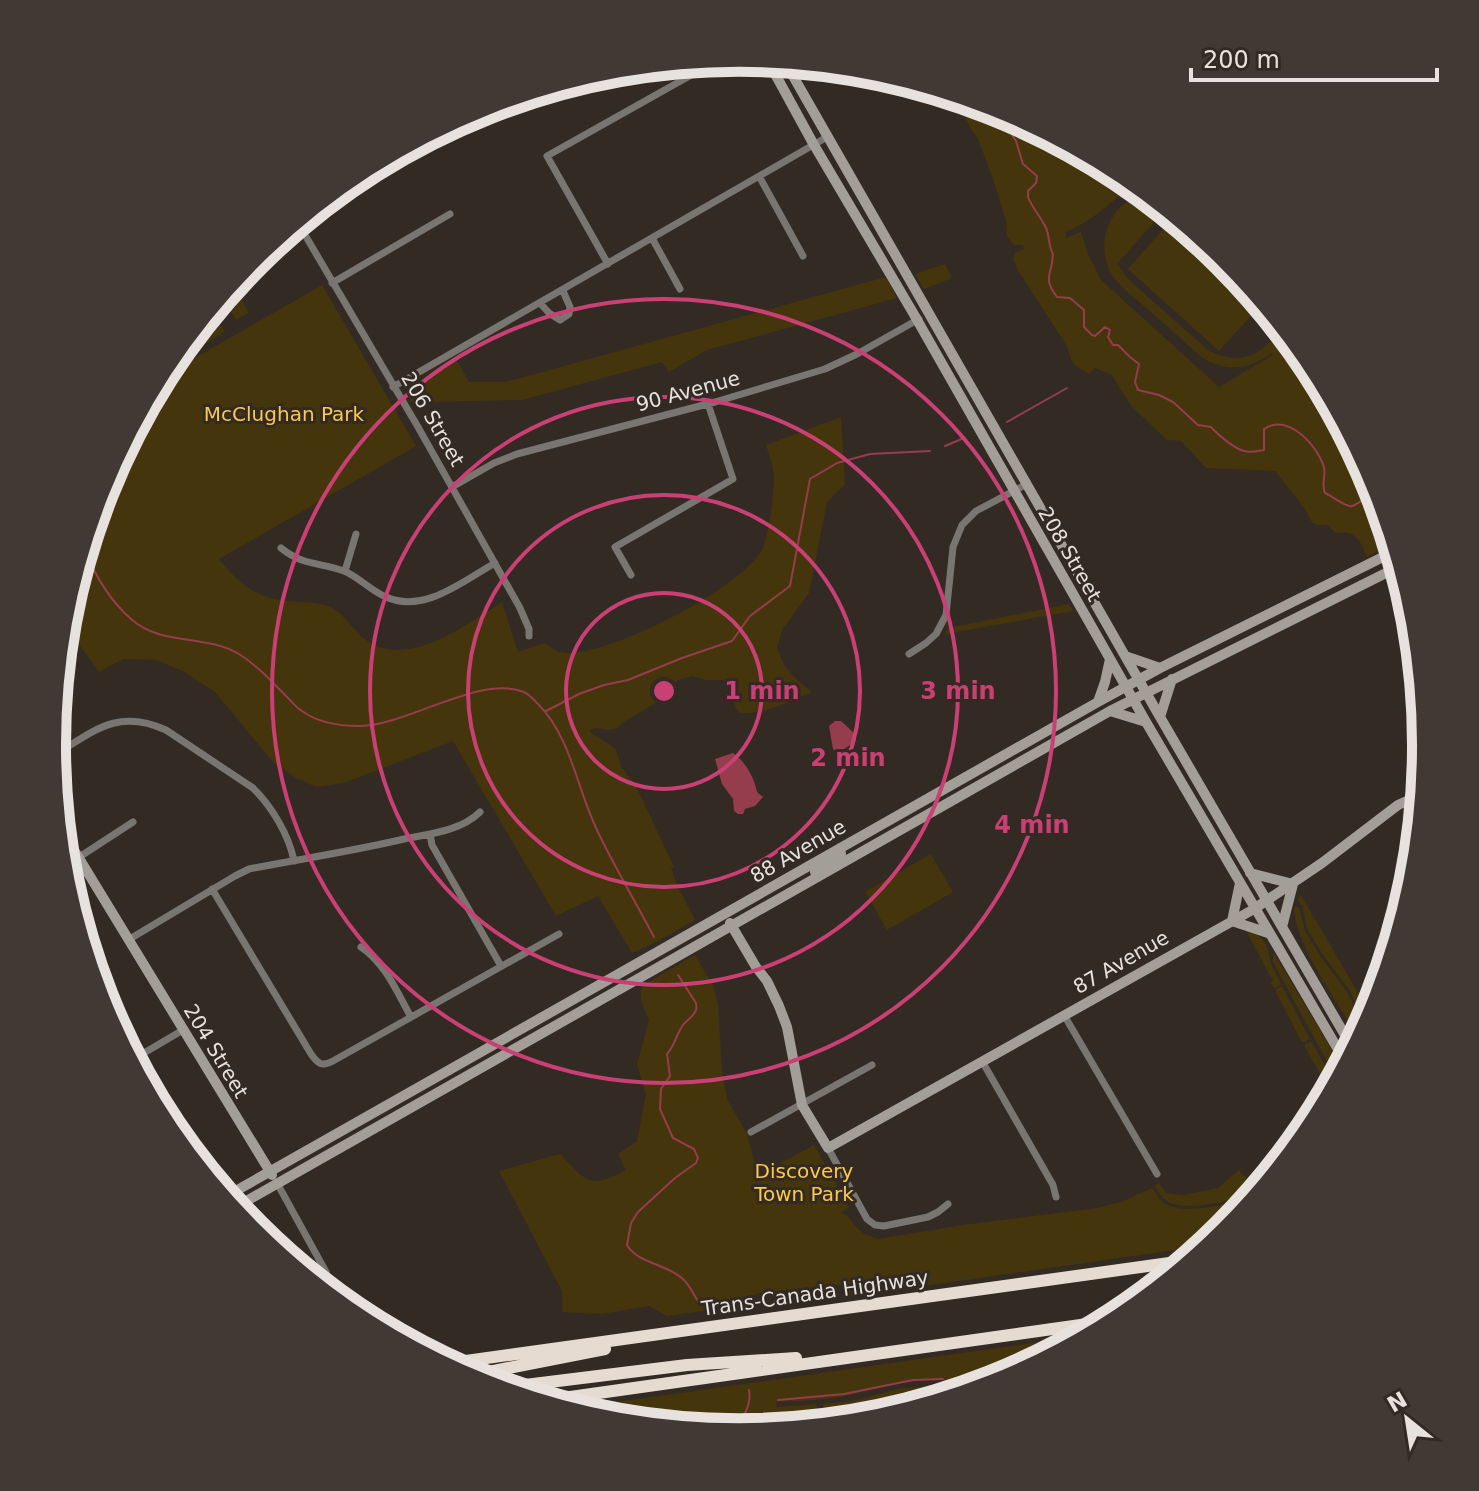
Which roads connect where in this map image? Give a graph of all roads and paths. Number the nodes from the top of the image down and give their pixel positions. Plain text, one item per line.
1 (695, 73) edge
2 (774, 73) edge
3 (792, 74) edge
4 (827, 137) junction
5 (814, 145) junction
6 (759, 176) junction
7 (450, 214) dead end
8 (303, 232) edge
9 (652, 238) junction
10 (803, 256) dead end
11 (608, 264) junction
12 (332, 283) junction
13 (680, 289) dead end
14 (563, 291) junction
15 (540, 303) junction
16 (928, 314) junction
17 (917, 320) junction
18 (393, 387) junction
19 (708, 404) junction
20 (1027, 484) junction
21 (452, 487) junction
22 (1013, 491) junction
23 (356, 534) dead end
24 (281, 548) dead end
25 (1385, 556) edge
26 (495, 563) junction
27 (345, 571) junction
28 (1390, 571) edge
29 (631, 575) dead end
30 (529, 636) dead end
31 (909, 654) dead end
32 (1125, 656) junction
33 (1110, 659) junction
34 (1160, 668) junction
35 (1172, 679) junction
36 (1139, 680) junction
37 (1126, 686) junction
38 (1146, 692) junction
39 (1133, 699) junction
40 (1098, 702) junction
41 (1110, 711) junction
42 (1160, 717) junction
43 (1146, 722) junction
44 (66, 748) edge
45 (1411, 799) edge
46 (480, 812) dead end
47 (133, 822) dead end
48 (430, 834) junction
49 (840, 848) junction
50 (75, 850) edge
51 (79, 857) junction
52 (76, 859) edge
53 (294, 861) junction
54 (1250, 873) junction
55 (1240, 883) junction
56 (1293, 884) junction
57 (212, 889) junction
58 (783, 898) junction
59 (1266, 901) junction
60 (1254, 909) junction
61 (725, 914) junction
62 (1232, 921) junction
63 (733, 927) junction
64 (1282, 927) junction
65 (1269, 933) junction
66 (559, 934) dead end
67 (128, 940) junction
68 (361, 947) dead end
69 (501, 966) junction
70 (560, 1008) junction
71 (1064, 1015) junction
72 (411, 1017) junction
73 (567, 1020) junction
74 (183, 1030) junction
75 (1346, 1038) edge
76 (1339, 1052) edge
77 (141, 1055) edge
78 (982, 1061) junction
79 (872, 1065) dead end
80 (802, 1105) junction
81 (751, 1132) dead end
82 (828, 1148) junction
83 (270, 1172) junction
84 (1157, 1174) dead end
85 (277, 1183) junction
86 (235, 1192) edge
87 (1056, 1197) dead end
88 (244, 1202) edge
89 (948, 1204) dead end
90 (1171, 1263) edge
91 (328, 1279) edge
92 (726, 1325) junction
93 (1083, 1325) edge
94 (892, 1352) junction
95 (466, 1361) edge
96 (491, 1371) edge
97 (528, 1385) edge
98 (570, 1397) edge

1 - 11 street
2 - 5 main road, 208 Street
3 - 4 main road, 208 Street
4 - 5 street
4 - 16 main road, 208 Street
5 - 6 street
5 - 17 main road, 208 Street
6 - 9 street
6 - 10 street
7 - 12 street
8 - 12 street, 206 Street
9 - 11 street
9 - 13 street
11 - 14 street
12 - 18 street, 206 Street
14 - 15 street
14 - 15 street
15 - 18 street
16 - 17 street, 90 Avenue
16 - 20 main road, 208 Street
17 - 19 street, 90 Avenue
17 - 22 main road, 208 Street
18 - 21 street, 206 Street
19 - 21 street, 90 Avenue
19 - 29 street
20 - 22 street
20 - 32 main road, 208 Street
21 - 26 street, 206 Street
22 - 31 street
22 - 33 main road, 208 Street
23 - 27 street
24 - 27 street
25 - 34 main road, 88 Avenue
26 - 27 street
26 - 30 street, 206 Street
28 - 35 main road, 88 Avenue
32 - 34 main road
32 - 36 main road, 208 Street
33 - 37 main road, 208 Street
33 - 40 main road
34 - 36 main road, 88 Avenue
35 - 38 main road, 88 Avenue
35 - 42 main road
36 - 37 main road, 88 Avenue
36 - 38 main road, 208 Street
37 - 39 main road, 208 Street
37 - 40 main road, 88 Avenue
38 - 39 main road, 88 Avenue
38 - 42 main road, 208 Street
39 - 41 main road, 88 Avenue
39 - 43 main road, 208 Street
40 - 49 main road, 88 Avenue
41 - 43 main road
41 - 58 main road, 88 Avenue
42 - 54 main road, 208 Street
43 - 55 main road, 208 Street
44 - 53 street
45 - 56 main road, 87 Avenue
46 - 48 street
47 - 51 street
48 - 53 street
48 - 69 street
49 - 58 main road
49 - 61 main road, 88 Avenue
50 - 51 main road, 204 Street
51 - 52 street
51 - 67 main road, 204 Street
53 - 57 street
54 - 56 main road
54 - 59 main road, 208 Street
55 - 60 main road, 208 Street
55 - 62 main road
56 - 59 main road, 87 Avenue
56 - 64 main road
57 - 67 street
57 - 72 street
58 - 63 main road, 88 Avenue
59 - 60 main road, 87 Avenue
59 - 64 main road, 208 Street
60 - 62 main road, 87 Avenue
60 - 65 main road, 208 Street
61 - 63 main road
61 - 70 main road, 88 Avenue
62 - 65 main road
62 - 71 main road, 87 Avenue
63 - 73 main road, 88 Avenue
63 - 80 main road
64 - 75 main road, 208 Street
65 - 76 main road, 208 Street
66 - 69 street
67 - 74 main road, 204 Street
68 - 72 street
69 - 72 street
70 - 73 main road
70 - 83 main road, 88 Avenue
71 - 78 main road, 87 Avenue
71 - 84 street
73 - 85 main road, 88 Avenue
74 - 77 street
74 - 83 main road, 204 Street
78 - 82 main road, 87 Avenue
78 - 87 street
79 - 80 street
80 - 81 street
80 - 82 main road
82 - 89 street
83 - 85 main road, 204 Street
83 - 86 main road, 88 Avenue
85 - 88 main road, 88 Avenue
85 - 91 street, 204 Street
90 - 92 highway, Trans-Canada Highway
92 - 95 highway, Trans-Canada Highway
92 - 96 highway
93 - 94 highway
94 - 97 highway
94 - 98 highway

